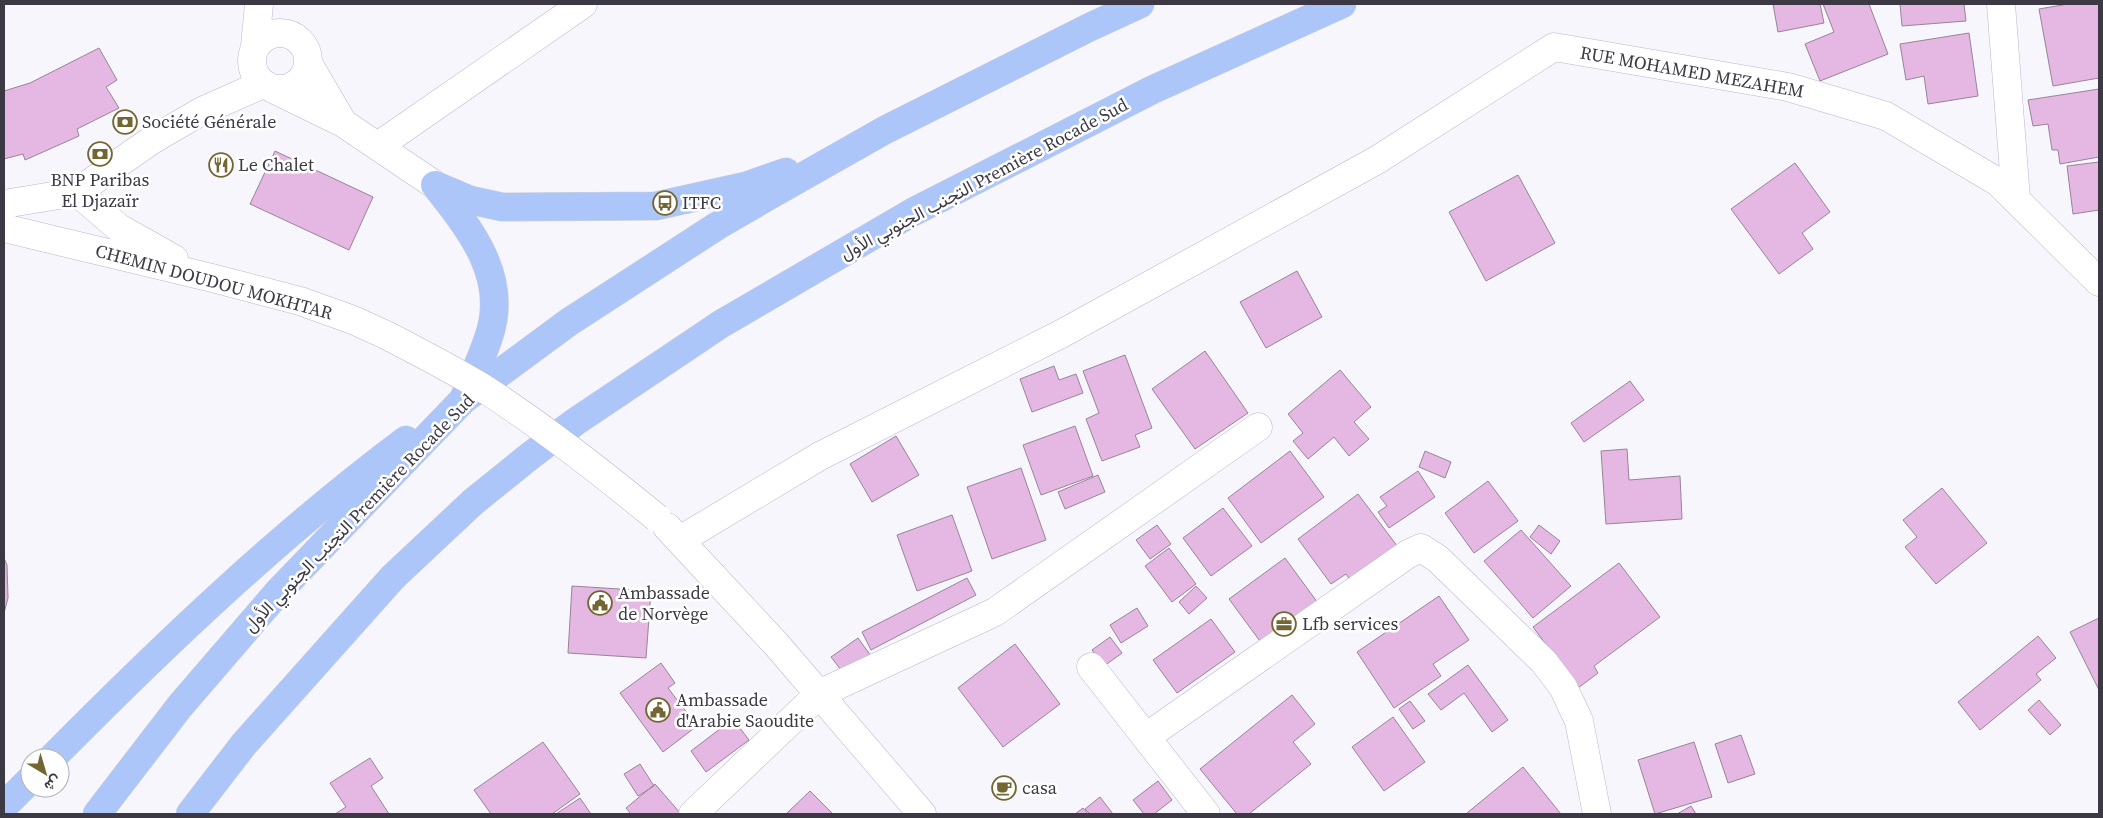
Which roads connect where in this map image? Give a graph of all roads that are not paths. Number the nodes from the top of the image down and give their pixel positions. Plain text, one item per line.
1 (260, 4) edge
2 (274, 4) edge
3 (583, 4) edge
4 (1140, 4) edge
5 (1342, 4) edge
6 (2001, 4) edge
7 (286, 33) junction
8 (253, 52) junction
9 (308, 63) junction
10 (268, 86) junction
11 (202, 111) junction
12 (343, 123) junction
13 (885, 132) junction
14 (378, 146) junction
15 (435, 185) junction
16 (77, 192) junction
17 (2016, 199) junction
18 (4, 204) edge
19 (4, 228) edge
20 (212, 278) junction
21 (2099, 282) edge
22 (463, 400) junction
23 (1258, 427) dead end
24 (680, 540) junction
25 (1092, 667) dead end
26 (819, 694) junction
27 (1146, 737) junction
28 (62, 748) edge
29 (213, 784) junction
30 (20, 790) edge
31 (4, 806) edge
32 (98, 814) edge
33 (190, 814) edge
34 (196, 814) edge
35 (693, 814) edge
36 (922, 814) edge
37 (1206, 814) edge
38 (1597, 814) edge

1 - 8 street
2 - 7 street
3 - 14 street
4 - 13 highway, التجنب الجنوبي الأول Première Rocade Sud
5 - 29 highway, التجنب الجنوبي الأول Première Rocade Sud
6 - 17 street
7 - 8 street
7 - 9 street
8 - 10 street
8 - 11 street
9 - 10 street
9 - 12 street
10 - 11 street
10 - 12 street
11 - 16 street
12 - 14 street
13 - 15 highway
13 - 22 highway, التجنب الجنوبي الأول Première Rocade Sud
14 - 15 street
15 - 22 highway
16 - 18 street
16 - 20 street
17 - 21 street, RUE MOHAMED MEZAHEM
17 - 24 street, RUE MOHAMED MEZAHEM
19 - 20 street, CHEMIN DOUDOU MOKHTAR
20 - 24 street, CHEMIN DOUDOU MOKHTAR, bridge
22 - 28 highway
22 - 32 highway, التجنب الجنوبي الأول Première Rocade Sud
23 - 26 street
24 - 26 street, CHEMIN DOUDOU MOKHTAR
25 - 27 street
26 - 35 street
26 - 36 street, CHEMIN DOUDOU MOKHTAR
27 - 37 street
27 - 38 street
29 - 33 highway, التجنب الجنوبي الأول Première Rocade Sud
29 - 34 highway
30 - 31 highway

